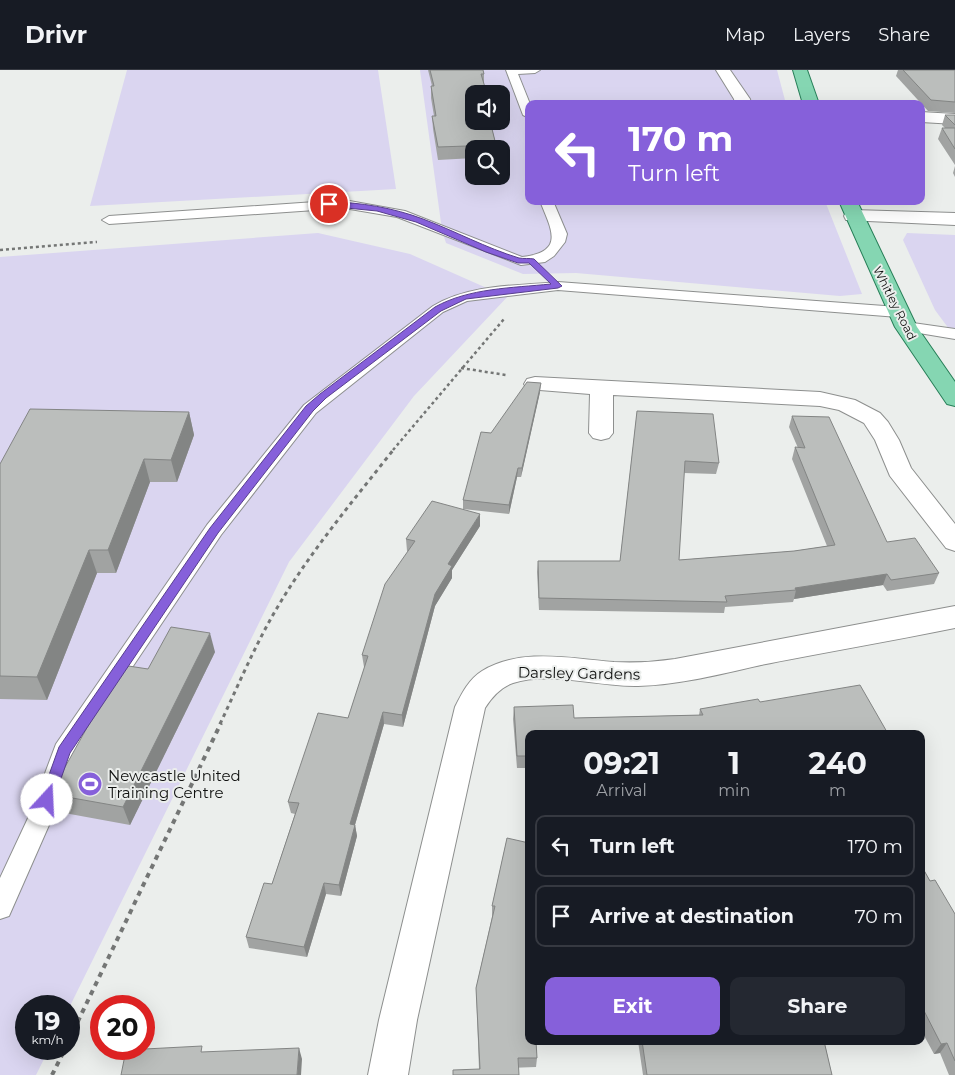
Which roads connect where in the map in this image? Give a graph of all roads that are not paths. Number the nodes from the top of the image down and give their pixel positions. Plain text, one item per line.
1 (535, 70) edge
2 (723, 70) edge
3 (800, 70) edge
4 (742, 100) edge
5 (810, 100) edge
6 (525, 105) edge
7 (925, 117) edge
8 (955, 119) edge
9 (548, 205) edge
10 (850, 208) edge
11 (955, 219) edge
12 (109, 220) dead end
13 (531, 260) junction
14 (558, 286) junction
15 (902, 320) junction
16 (955, 334) edge
17 (535, 384) edge
18 (601, 388) junction
19 (955, 399) edge
20 (601, 433) dead end
21 (955, 542) edge
22 (955, 617) edge
23 (0, 907) edge
24 (388, 1075) edge

1 - 6 lane
2 - 4 street
3 - 5 main road
7 - 8 street
9 - 13 lane
10 - 11 street
10 - 15 main road, Whitley Road
12 - 13 lane
13 - 14 lane
14 - 15 lane
14 - 23 lane
15 - 16 lane
15 - 19 main road, Whitley Road
17 - 18 street
18 - 20 street
18 - 21 street
22 - 24 street, Darsley Gardens

